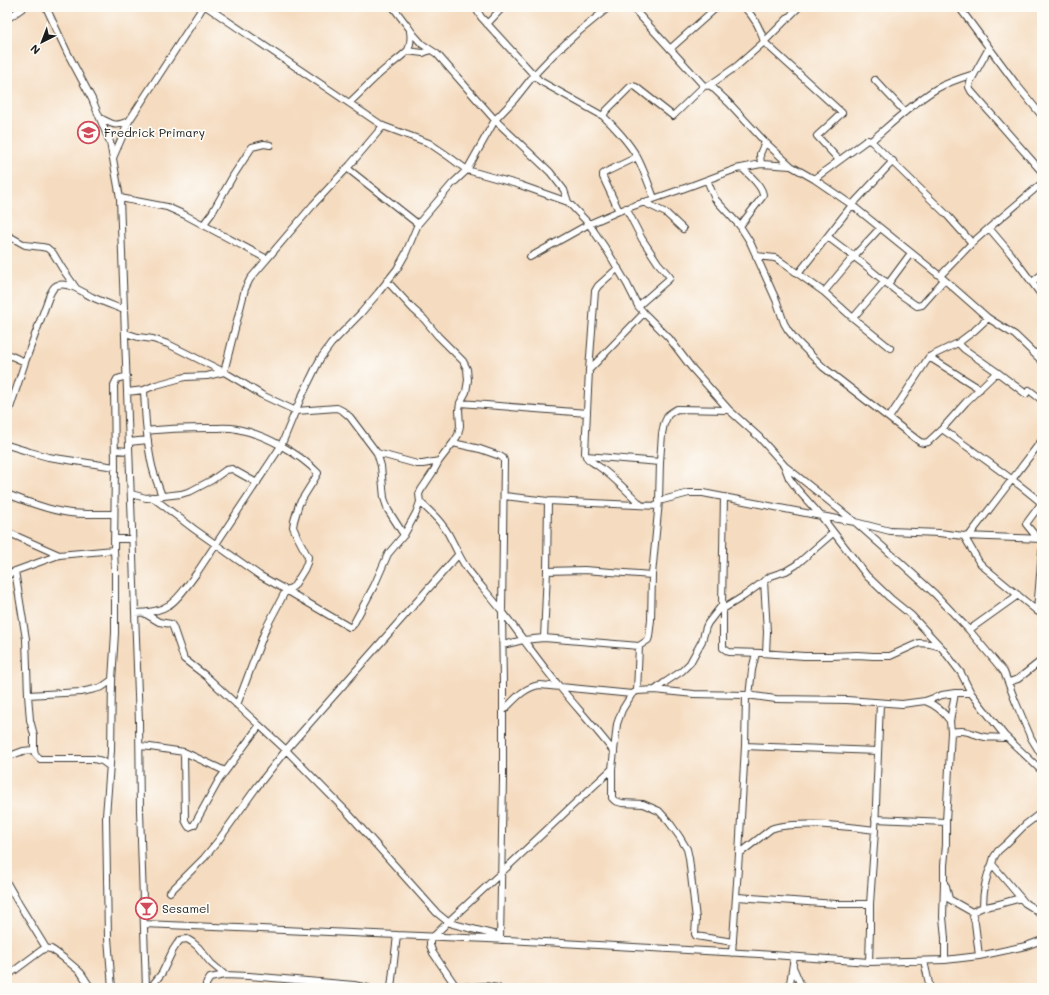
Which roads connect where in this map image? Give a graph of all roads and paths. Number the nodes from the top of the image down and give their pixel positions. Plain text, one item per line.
1 (24, 7) edge
2 (46, 7) edge
3 (203, 7) edge
4 (207, 7) edge
5 (393, 7) edge
6 (475, 7) edge
7 (503, 7) edge
8 (609, 7) edge
9 (632, 7) edge
10 (717, 7) edge
11 (744, 7) edge
12 (799, 7) edge
13 (959, 7) edge
14 (7, 20) edge
15 (487, 24) junction
16 (409, 28) junction
17 (764, 42) junction
18 (989, 48) junction
19 (670, 49) junction
20 (430, 50) junction
21 (407, 51) junction
22 (974, 74) junction
23 (534, 76) junction
24 (875, 80) dead end
25 (707, 86) junction
26 (349, 103) junction
27 (905, 112) junction
28 (603, 116) junction
29 (1042, 116) edge
30 (100, 118) junction
31 (495, 120) junction
32 (129, 121) junction
33 (383, 126) junction
34 (871, 141) junction
35 (765, 142) junction
36 (270, 145) dead end
37 (637, 157) junction
38 (113, 159) junction
39 (839, 160) junction
40 (892, 161) junction
41 (761, 164) junction
42 (791, 166) junction
43 (347, 168) junction
44 (742, 168) junction
45 (467, 170) junction
46 (1042, 172) edge
47 (814, 179) junction
48 (707, 180) junction
49 (1042, 183) edge
50 (120, 198) junction
51 (654, 198) junction
52 (568, 202) junction
53 (643, 202) junction
54 (852, 205) junction
55 (626, 208) junction
56 (619, 211) junction
57 (418, 224) junction
58 (589, 224) junction
59 (203, 225) junction
60 (740, 226) junction
61 (880, 228) junction
62 (988, 228) junction
63 (683, 229) dead end
64 (7, 235) edge
65 (828, 237) junction
66 (972, 243) junction
67 (911, 253) junction
68 (756, 256) junction
69 (854, 256) junction
70 (530, 257) dead end
71 (267, 259) junction
72 (618, 268) junction
73 (798, 274) junction
74 (1042, 274) edge
75 (942, 278) junction
76 (387, 281) junction
77 (887, 282) junction
78 (1032, 282) junction
79 (76, 288) junction
80 (824, 292) junction
81 (1042, 296) edge
82 (638, 306) junction
83 (124, 310) junction
84 (644, 313) junction
85 (853, 318) junction
86 (988, 318) junction
87 (125, 333) junction
88 (958, 344) junction
89 (890, 348) dead end
90 (1042, 348) edge
91 (7, 354) edge
92 (1036, 354) junction
93 (929, 356) junction
94 (1042, 360) edge
95 (25, 362) junction
96 (589, 370) junction
97 (224, 372) junction
98 (997, 372) junction
99 (127, 376) junction
100 (980, 389) junction
101 (144, 390) junction
102 (127, 392) junction
103 (1042, 400) edge
104 (460, 403) junction
105 (729, 410) junction
106 (296, 411) junction
107 (587, 413) junction
108 (7, 417) edge
109 (889, 418) junction
110 (942, 429) junction
111 (147, 431) junction
112 (148, 440) junction
113 (1042, 440) edge
114 (129, 442) junction
115 (453, 443) junction
116 (7, 445) edge
117 (281, 446) junction
118 (115, 450) junction
119 (129, 451) junction
120 (377, 453) junction
121 (586, 456) junction
122 (439, 461) junction
123 (660, 462) junction
124 (784, 465) junction
125 (115, 467) junction
126 (1013, 480) junction
127 (257, 483) junction
128 (7, 494) edge
129 (131, 494) junction
130 (162, 496) junction
131 (504, 496) junction
132 (152, 497) junction
133 (724, 497) junction
134 (548, 501) junction
135 (420, 502) junction
136 (658, 503) junction
137 (641, 505) junction
138 (114, 514) junction
139 (821, 516) junction
140 (855, 522) junction
141 (7, 532) edge
142 (833, 533) junction
143 (404, 535) junction
144 (967, 536) junction
145 (114, 539) junction
146 (132, 539) junction
147 (1040, 539) edge
148 (215, 544) junction
149 (114, 550) junction
150 (1042, 551) edge
151 (59, 555) junction
152 (458, 555) junction
153 (15, 571) junction
154 (548, 571) junction
155 (652, 575) junction
156 (7, 576) edge
157 (764, 581) junction
158 (286, 590) junction
159 (1018, 595) junction
160 (723, 607) junction
161 (502, 612) junction
162 (135, 613) junction
163 (144, 613) junction
164 (1039, 613) edge
165 (969, 630) junction
166 (544, 638) junction
167 (523, 640) junction
168 (503, 644) junction
169 (639, 646) junction
170 (942, 647) junction
171 (756, 653) junction
172 (766, 653) junction
173 (1042, 660) edge
174 (112, 680) junction
175 (1009, 682) junction
176 (559, 686) junction
177 (655, 690) junction
178 (635, 692) junction
179 (955, 693) junction
180 (971, 693) junction
181 (28, 695) junction
182 (748, 696) junction
183 (925, 701) junction
184 (880, 703) junction
185 (237, 705) junction
186 (503, 711) junction
187 (950, 721) junction
188 (260, 726) junction
189 (951, 732) junction
190 (1005, 736) junction
191 (140, 746) junction
192 (745, 746) junction
193 (34, 749) junction
194 (286, 750) junction
195 (878, 751) junction
196 (184, 752) junction
197 (614, 752) junction
198 (1042, 756) edge
199 (7, 757) edge
200 (110, 766) junction
201 (612, 769) junction
202 (225, 771) junction
203 (1042, 771) edge
204 (1042, 812) edge
205 (875, 819) junction
206 (946, 822) junction
207 (875, 830) junction
208 (739, 854) junction
209 (992, 864) junction
210 (501, 873) junction
211 (944, 882) junction
212 (7, 883) edge
213 (170, 892) dead end
214 (737, 897) junction
215 (1021, 898) junction
216 (870, 904) junction
217 (983, 907) junction
218 (972, 912) junction
219 (1042, 916) edge
220 (448, 922) junction
221 (144, 924) junction
222 (397, 935) junction
223 (433, 937) junction
224 (500, 938) junction
225 (1042, 940) edge
226 (733, 942) junction
227 (46, 948) junction
228 (732, 953) junction
229 (979, 956) junction
230 (794, 957) junction
231 (945, 960) junction
232 (924, 961) junction
233 (869, 962) junction
234 (793, 967) junction
235 (225, 975) junction
236 (7, 976) edge
237 (90, 987) edge
238 (354, 987) edge
239 (456, 987) edge
240 (112, 988) edge
241 (146, 988) edge
242 (150, 988) edge
243 (206, 988) edge
244 (368, 988) edge
245 (391, 988) edge
246 (444, 988) edge
247 (497, 988) edge
248 (787, 988) edge
249 (802, 988) edge
250 (930, 988) edge

1 - 14 street
2 - 30 street
3 - 32 street
4 - 26 street
5 - 16 street
6 - 15 street
7 - 15 street
8 - 23 street
9 - 19 street
10 - 19 street
11 - 17 street
12 - 17 street
13 - 18 street
15 - 23 street
16 - 20 street
16 - 21 street
17 - 25 street
17 - 39 street
18 - 22 street
18 - 29 street
19 - 25 street
20 - 21 street
20 - 31 street
21 - 26 street
22 - 27 street
22 - 46 street
23 - 28 street
23 - 31 street
24 - 27 street
25 - 28 street
25 - 35 street
26 - 33 street
27 - 34 street
28 - 37 street
30 - 32 street
30 - 38 street
31 - 45 street
31 - 52 street
32 - 38 street
33 - 43 street
33 - 45 street
34 - 39 street
34 - 40 street
35 - 41 street
35 - 42 street
36 - 59 street
37 - 51 street
37 - 56 street
38 - 50 street
39 - 47 street
40 - 54 street
40 - 66 street
41 - 42 street
41 - 44 street
42 - 47 street
43 - 57 street
43 - 71 street
44 - 48 street
44 - 60 street
45 - 52 street
45 - 57 street
47 - 54 street
48 - 51 street
48 - 60 street
49 - 62 street
50 - 59 street
50 - 83 street
51 - 53 street
52 - 58 street
53 - 55 street
53 - 63 street
54 - 61 street
54 - 65 street
55 - 56 street
55 - 82 street
56 - 58 street
57 - 76 street
58 - 70 street
58 - 72 street
59 - 71 street
60 - 68 street
61 - 67 street
61 - 69 street
62 - 66 street
62 - 78 street
64 - 79 street
65 - 69 street
65 - 73 street
66 - 75 street
67 - 75 street
67 - 77 street
68 - 73 street
68 - 109 street
69 - 77 street
69 - 80 street
71 - 97 street
72 - 82 street
72 - 96 street
73 - 80 street
74 - 78 street
75 - 77 street
75 - 86 street
76 - 104 street
76 - 106 street
77 - 85 street
78 - 81 street
79 - 83 street
79 - 95 street
80 - 85 street
82 - 84 street
83 - 87 street
84 - 96 street
84 - 105 street
85 - 89 street
86 - 88 street
86 - 92 street
87 - 97 street
87 - 99 street
88 - 93 street
88 - 98 street
90 - 92 street
91 - 95 street
92 - 94 street
93 - 100 street
93 - 109 street
95 - 108 street
96 - 107 street
97 - 101 street
97 - 106 street
98 - 100 street
98 - 103 street
99 - 102 street
99 - 118 street
100 - 110 street
101 - 102 street
101 - 111 street
102 - 114 street
104 - 107 street
104 - 115 street
105 - 123 street
105 - 124 street
106 - 117 street
106 - 120 street
107 - 121 street
109 - 110 street
110 - 126 street
111 - 112 street
111 - 117 street
112 - 114 street
112 - 130 street
113 - 126 street
114 - 119 street
115 - 122 street
115 - 131 street
116 - 125 street
117 - 127 street
117 - 158 street
118 - 119 street
118 - 125 street
119 - 129 street
120 - 122 street
120 - 143 street
121 - 123 street
121 - 137 street
122 - 135 street
123 - 136 street
124 - 139 street
124 - 140 street
125 - 138 street
126 - 144 street
126 - 147 street
127 - 130 street
127 - 148 street
128 - 138 street
129 - 132 street
129 - 146 street
130 - 132 street
131 - 134 street
131 - 161 street
132 - 148 street
133 - 136 street
133 - 139 street
133 - 160 street
134 - 137 street
134 - 154 street
135 - 143 street
135 - 152 street
136 - 137 street
136 - 155 street
138 - 145 street
139 - 140 street
139 - 142 street
140 - 144 street
140 - 165 street
141 - 151 street
142 - 157 street
142 - 170 street
143 - 158 street
144 - 147 street
144 - 159 street
145 - 146 street
145 - 149 street
146 - 162 street
148 - 158 street
148 - 163 street
149 - 151 street
149 - 174 street
150 - 164 street
151 - 153 street
152 - 161 street
152 - 194 street
153 - 156 street
153 - 181 street
154 - 155 street
154 - 166 street
155 - 169 street
157 - 160 street
157 - 172 street
158 - 185 street
159 - 164 street
159 - 165 street
160 - 171 street
160 - 177 street
161 - 167 street
161 - 168 street
162 - 163 street
162 - 191 street
163 - 185 street
165 - 175 street
166 - 167 street
166 - 169 street
167 - 168 street
167 - 176 street
168 - 186 street
169 - 178 street
170 - 172 street
170 - 180 street
171 - 172 street
171 - 182 street
173 - 175 street
174 - 181 street
174 - 200 street
175 - 198 street
176 - 178 street
176 - 186 street
176 - 197 street
177 - 178 street
177 - 182 street
178 - 197 street
179 - 180 street
179 - 183 street
179 - 187 street
180 - 190 street
181 - 193 street
182 - 184 street
182 - 192 street
183 - 184 street
183 - 187 street
184 - 195 street
185 - 188 street
186 - 210 street
187 - 189 street
188 - 194 street
188 - 202 street
189 - 190 street
189 - 206 street
190 - 203 street
191 - 196 street
191 - 221 street
192 - 195 street
192 - 208 street
193 - 199 street
193 - 200 street
194 - 213 street
194 - 220 street
195 - 205 street
196 - 202 street
196 - 202 street
197 - 201 street
200 - 240 street
201 - 210 street
201 - 226 street
204 - 209 street
205 - 206 street
205 - 207 street
206 - 211 street
207 - 208 street
207 - 216 street
208 - 214 street
209 - 215 street
209 - 217 street
210 - 220 street
210 - 224 street
211 - 218 street
211 - 231 street
212 - 227 street
214 - 216 street
214 - 226 street
215 - 217 street
215 - 219 street
216 - 233 street
217 - 218 street
218 - 229 street
220 - 223 street
220 - 224 street
221 - 222 street
221 - 241 street
222 - 223 street
222 - 245 street
223 - 224 street
223 - 239 street
224 - 228 street
225 - 229 street
226 - 228 street
227 - 236 street
227 - 237 street
228 - 230 street
229 - 231 street
230 - 233 street
230 - 234 street
231 - 232 street
232 - 233 street
232 - 250 street
234 - 248 street
234 - 249 street
235 - 238 street
235 - 242 street
235 - 243 street
238 - 244 street
239 - 246 street
239 - 247 street

